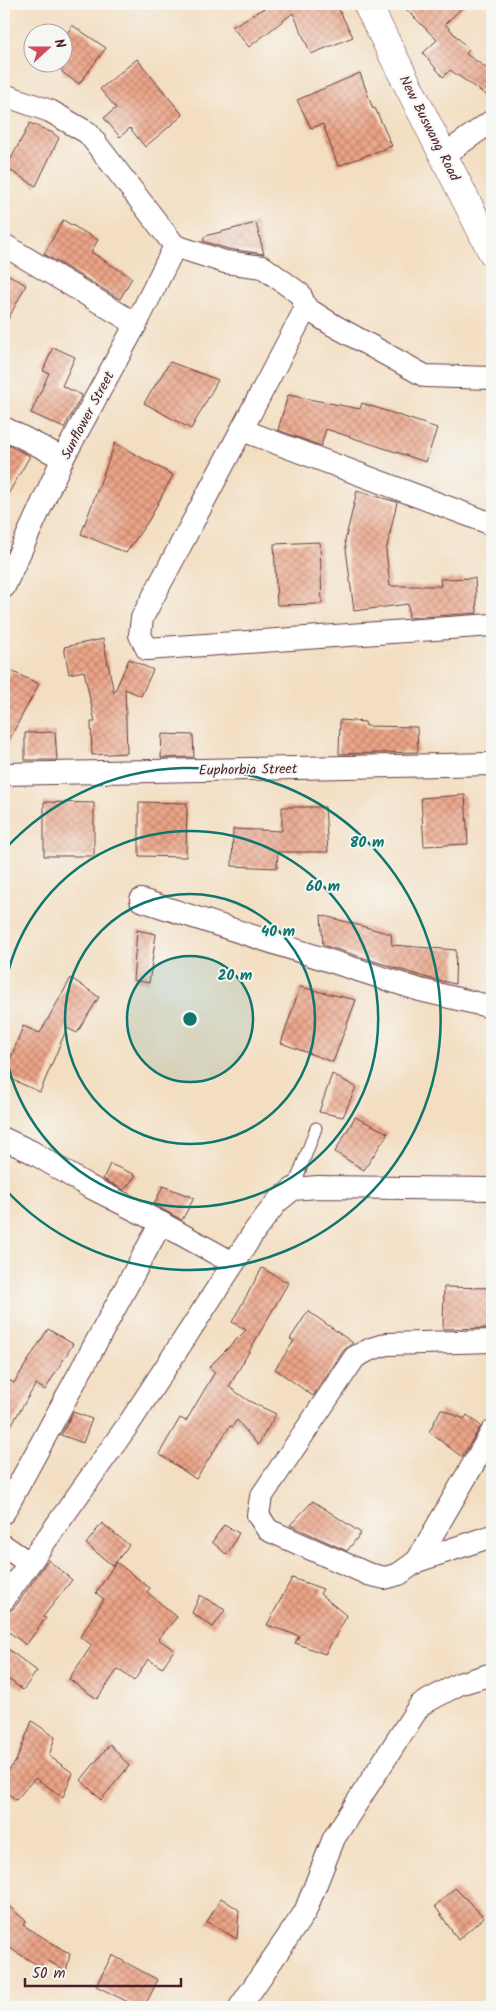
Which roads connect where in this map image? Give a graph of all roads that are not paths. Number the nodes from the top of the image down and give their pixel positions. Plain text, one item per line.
1 (367, 4) edge
2 (4, 95) edge
3 (492, 121) edge
4 (444, 154) junction
5 (4, 245) edge
6 (175, 246) junction
7 (492, 252) edge
8 (306, 308) junction
9 (136, 324) junction
10 (492, 378) edge
11 (4, 428) edge
12 (242, 430) junction
13 (63, 458) junction
14 (492, 524) edge
15 (4, 587) edge
16 (492, 625) edge
17 (492, 764) edge
18 (4, 774) edge
19 (140, 900) dead end
20 (492, 1007) edge
21 (316, 1128) dead end
22 (4, 1139) edge
23 (293, 1189) junction
24 (492, 1189) edge
25 (161, 1222) junction
26 (232, 1263) junction
27 (492, 1341) edge
28 (492, 1432) edge
29 (4, 1512) edge
30 (492, 1536) edge
31 (4, 1546) edge
32 (417, 1561) junction
33 (29, 1563) junction
34 (4, 1599) edge
35 (492, 1674) edge
36 (240, 2007) edge

1 - 4 street, New Buswang Road
2 - 6 street
3 - 4 street
4 - 7 street, New Buswang Road
5 - 9 street
6 - 8 street
6 - 9 street, Sunflower Street
8 - 10 street
8 - 12 street
9 - 13 street, Sunflower Street
11 - 13 street
12 - 14 street
12 - 16 street
13 - 15 street, Sunflower Street
17 - 18 street, Euphorbia Street
19 - 20 street
21 - 23 lane
22 - 25 street
23 - 24 street
23 - 26 street
25 - 26 street
25 - 29 street
26 - 33 street
27 - 32 street
28 - 32 street
30 - 32 street
31 - 33 street
33 - 34 street
35 - 36 street

